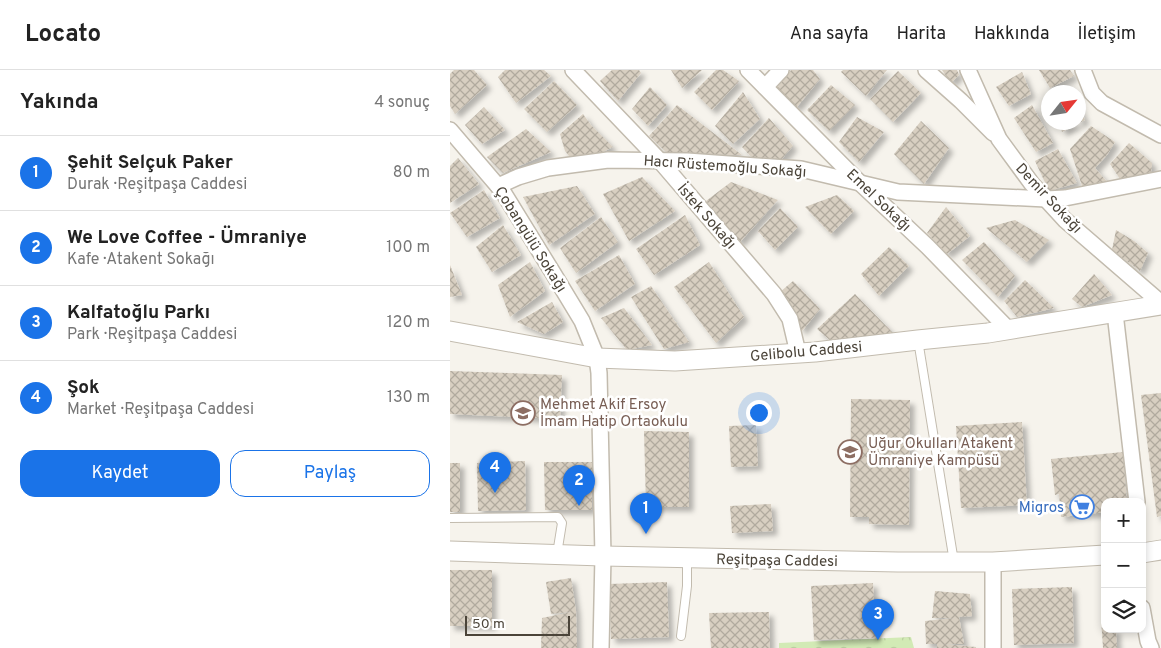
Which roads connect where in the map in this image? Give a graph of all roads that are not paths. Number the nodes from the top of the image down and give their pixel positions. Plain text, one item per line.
1 (573, 70) edge
2 (748, 70) edge
3 (781, 70) edge
4 (926, 70) edge
5 (968, 70) edge
6 (1083, 70) edge
7 (765, 87) junction
8 (450, 130) edge
9 (1161, 135) edge
10 (999, 139) junction
11 (660, 161) junction
12 (1161, 180) edge
13 (860, 183) junction
14 (498, 186) junction
15 (1046, 199) junction
16 (1161, 304) edge
17 (1115, 313) junction
18 (1009, 330) junction
19 (450, 331) edge
20 (918, 340) junction
21 (798, 353) junction
22 (597, 358) junction
23 (1137, 498) edge
24 (450, 518) edge
25 (450, 551) edge
26 (557, 554) junction
27 (603, 556) junction
28 (1101, 556) edge
29 (687, 558) junction
30 (954, 562) junction
31 (993, 562) junction
32 (1146, 630) edge
33 (681, 636) dead end
34 (601, 648) edge
35 (993, 648) edge
36 (1151, 648) edge

1 - 11 street, İstek Sokağı
2 - 7 street, Emel Sokağı
3 - 7 street
4 - 10 street
5 - 10 street, Demir Sokağı
6 - 9 street
7 - 13 street, Emel Sokağı
8 - 14 street, Çobangülü Sokağı
10 - 15 street, Demir Sokağı
11 - 13 street, Hacı Rüstemoğlu Sokağı
11 - 14 street, Hacı Rüstemoğlu Sokağı
11 - 21 street, İstek Sokağı
12 - 15 street, Hacı Rüstemoğlu Sokağı
13 - 15 street, Hacı Rüstemoğlu Sokağı
13 - 18 street, Emel Sokağı
14 - 22 street, Çobangülü Sokağı
15 - 16 street, Demir Sokağı
16 - 17 street, Gelibolu Caddesi
17 - 18 street, Gelibolu Caddesi
17 - 23 street
18 - 20 street, Gelibolu Caddesi
19 - 22 street, Gelibolu Caddesi
20 - 21 street, Gelibolu Caddesi
20 - 30 lane
21 - 22 street, Gelibolu Caddesi
22 - 27 street, Çobangülü Sokağı
24 - 26 lane
25 - 26 street, Reşitpaşa Caddesi
26 - 27 street, Reşitpaşa Caddesi
27 - 29 street, Reşitpaşa Caddesi
27 - 34 street, Çobangülü Sokağı
28 - 31 street, Reşitpaşa Caddesi
29 - 30 street, Reşitpaşa Caddesi
29 - 33 lane
30 - 31 street, Reşitpaşa Caddesi
31 - 35 street
32 - 36 street

